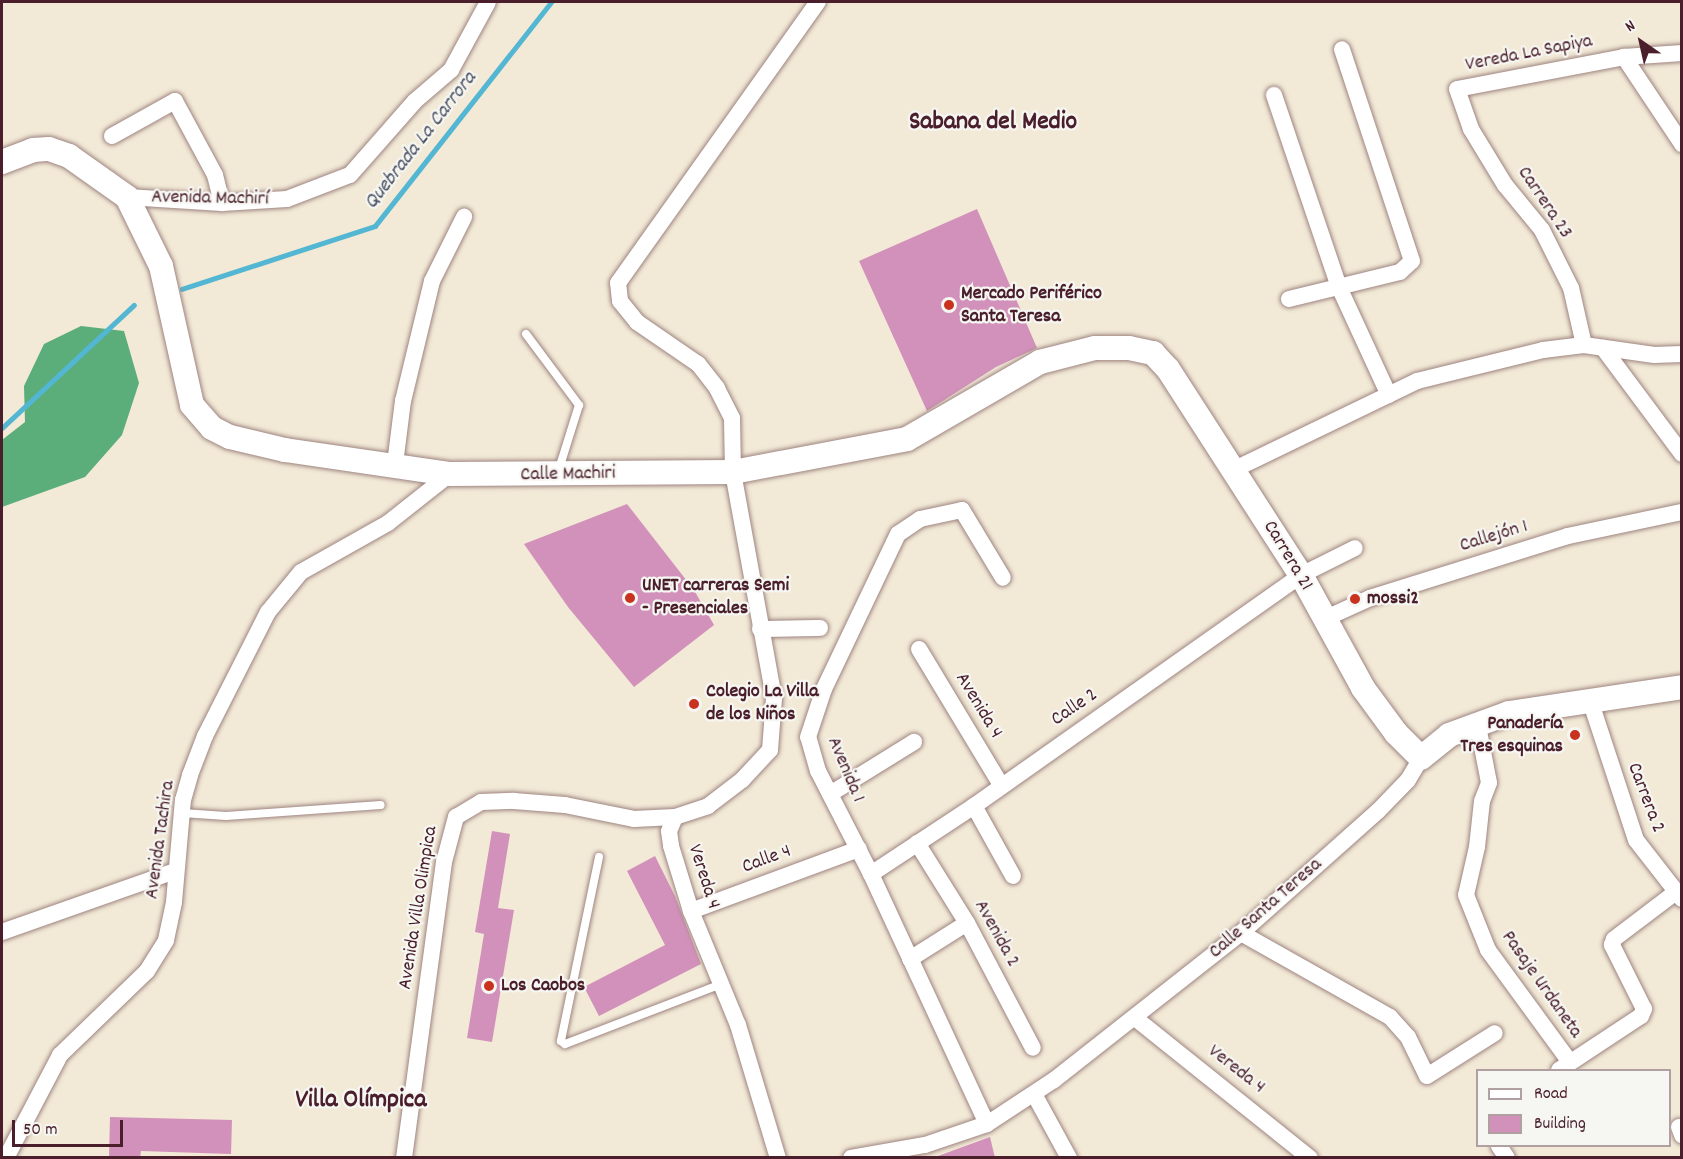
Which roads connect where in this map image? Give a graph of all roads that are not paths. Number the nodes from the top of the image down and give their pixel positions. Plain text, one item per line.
1 (488, 2) edge
2 (818, 2) edge
3 (1342, 49) dead end
4 (1682, 53) edge
5 (1624, 57) junction
6 (1457, 89) joint
7 (1274, 95) dead end
8 (112, 136) dead end
9 (1682, 144) edge
10 (2, 162) edge
11 (127, 196) junction
12 (222, 203) junction
13 (464, 217) dead end
14 (1339, 287) junction
15 (1289, 299) dead end
16 (526, 334) dead end
17 (1584, 345) junction
18 (1603, 348) junction
19 (1153, 354) joint
20 (1682, 354) edge
21 (1389, 395) junction
22 (1682, 454) edge
23 (395, 464) junction
24 (1233, 470) junction
25 (733, 472) junction
26 (450, 474) junction
27 (557, 476) junction
28 (1682, 512) edge
29 (1355, 548) dead end
30 (1301, 575) junction
31 (1004, 578) dead end
32 (1324, 619) junction
33 (820, 628) dead end
34 (759, 629) junction
35 (919, 649) dead end
36 (1682, 687) edge
37 (1590, 700) junction
38 (1477, 722) junction
39 (914, 742) dead end
40 (1421, 758) junction
41 (1001, 785) junction
42 (830, 794) junction
43 (381, 805) dead end
44 (974, 806) junction
45 (182, 813) junction
46 (675, 817) junction
47 (917, 843) junction
48 (859, 849) junction
49 (599, 857) dead end
50 (175, 871) junction
51 (871, 874) junction
52 (1013, 876) dead end
53 (1679, 896) edge
54 (691, 911) junction
55 (967, 923) junction
56 (2, 932) edge
57 (1241, 933) junction
58 (910, 959) junction
59 (722, 984) junction
60 (1135, 1018) junction
61 (1495, 1033) dead end
62 (1033, 1048) dead end
63 (1564, 1066) edge
64 (1034, 1094) junction
65 (987, 1124) junction
66 (901, 1154) edge
67 (6, 1158) edge
68 (404, 1158) edge
69 (778, 1158) edge
70 (851, 1158) edge
71 (1069, 1158) edge
72 (1310, 1158) edge

1 - 12 street, Avenida Machirí
2 - 25 street
3 - 14 street
4 - 5 street, Vereda La Sapiya
5 - 6 street, Vereda La Sapiya
5 - 9 street
6 - 17 street, Carrera 23
7 - 14 street
8 - 12 street
10 - 11 street, Avenida Machirí
11 - 12 street, Avenida Machirí
11 - 23 street, Calle Machiri
13 - 23 street
14 - 15 street
14 - 21 street
16 - 27 lane
17 - 18 street
17 - 21 street
18 - 20 street
18 - 22 street
19 - 24 street, Carrera 21
19 - 25 street, Calle Machiri
21 - 24 street
23 - 26 street, Calle Machiri
24 - 30 street, Carrera 21
25 - 27 street, Calle Machiri
25 - 34 street
26 - 27 street, Calle Machiri
26 - 45 street, Avenida Tachira
28 - 32 street, Callejón 1
29 - 30 street, Calle 2
30 - 32 street, Carrera 21
30 - 41 street, Calle 2
31 - 42 street, Avenida 1
32 - 40 street, Carrera 21
33 - 34 street
34 - 46 street
35 - 41 street, Avenida 4
36 - 37 street, Calle Santa Teresa
37 - 38 street, Calle Santa Teresa
37 - 53 street, Carrera 2
38 - 40 street, Calle Santa Teresa
38 - 63 street, Pasaje Urdaneta
39 - 42 street
40 - 57 street, Calle Santa Teresa
41 - 44 street, Calle 2
42 - 48 street, Avenida 1
43 - 45 lane
44 - 47 street, Calle 2
44 - 52 street
45 - 50 street, Avenida Tachira
46 - 54 street, Vereda 4
46 - 68 street, Avenida Villa Olimpica
47 - 51 street, Calle 2
47 - 55 street, Avenida 2
48 - 51 street, Avenida 1
48 - 54 street, Calle 4
49 - 59 lane
50 - 56 street
50 - 67 street, Avenida Tachira
51 - 58 street, Avenida 1
53 - 63 street
54 - 59 street, Vereda 4
55 - 58 street
55 - 62 street, Avenida 2
57 - 60 street, Calle Santa Teresa
57 - 61 street
58 - 65 street, Avenida 1
59 - 69 street, Vereda 4
60 - 64 street, Calle Santa Teresa
60 - 72 street, Vereda 4
64 - 65 street, Calle Santa Teresa
64 - 71 street
65 - 66 street, Calle Santa Teresa
66 - 70 street, Calle Santa Teresa

